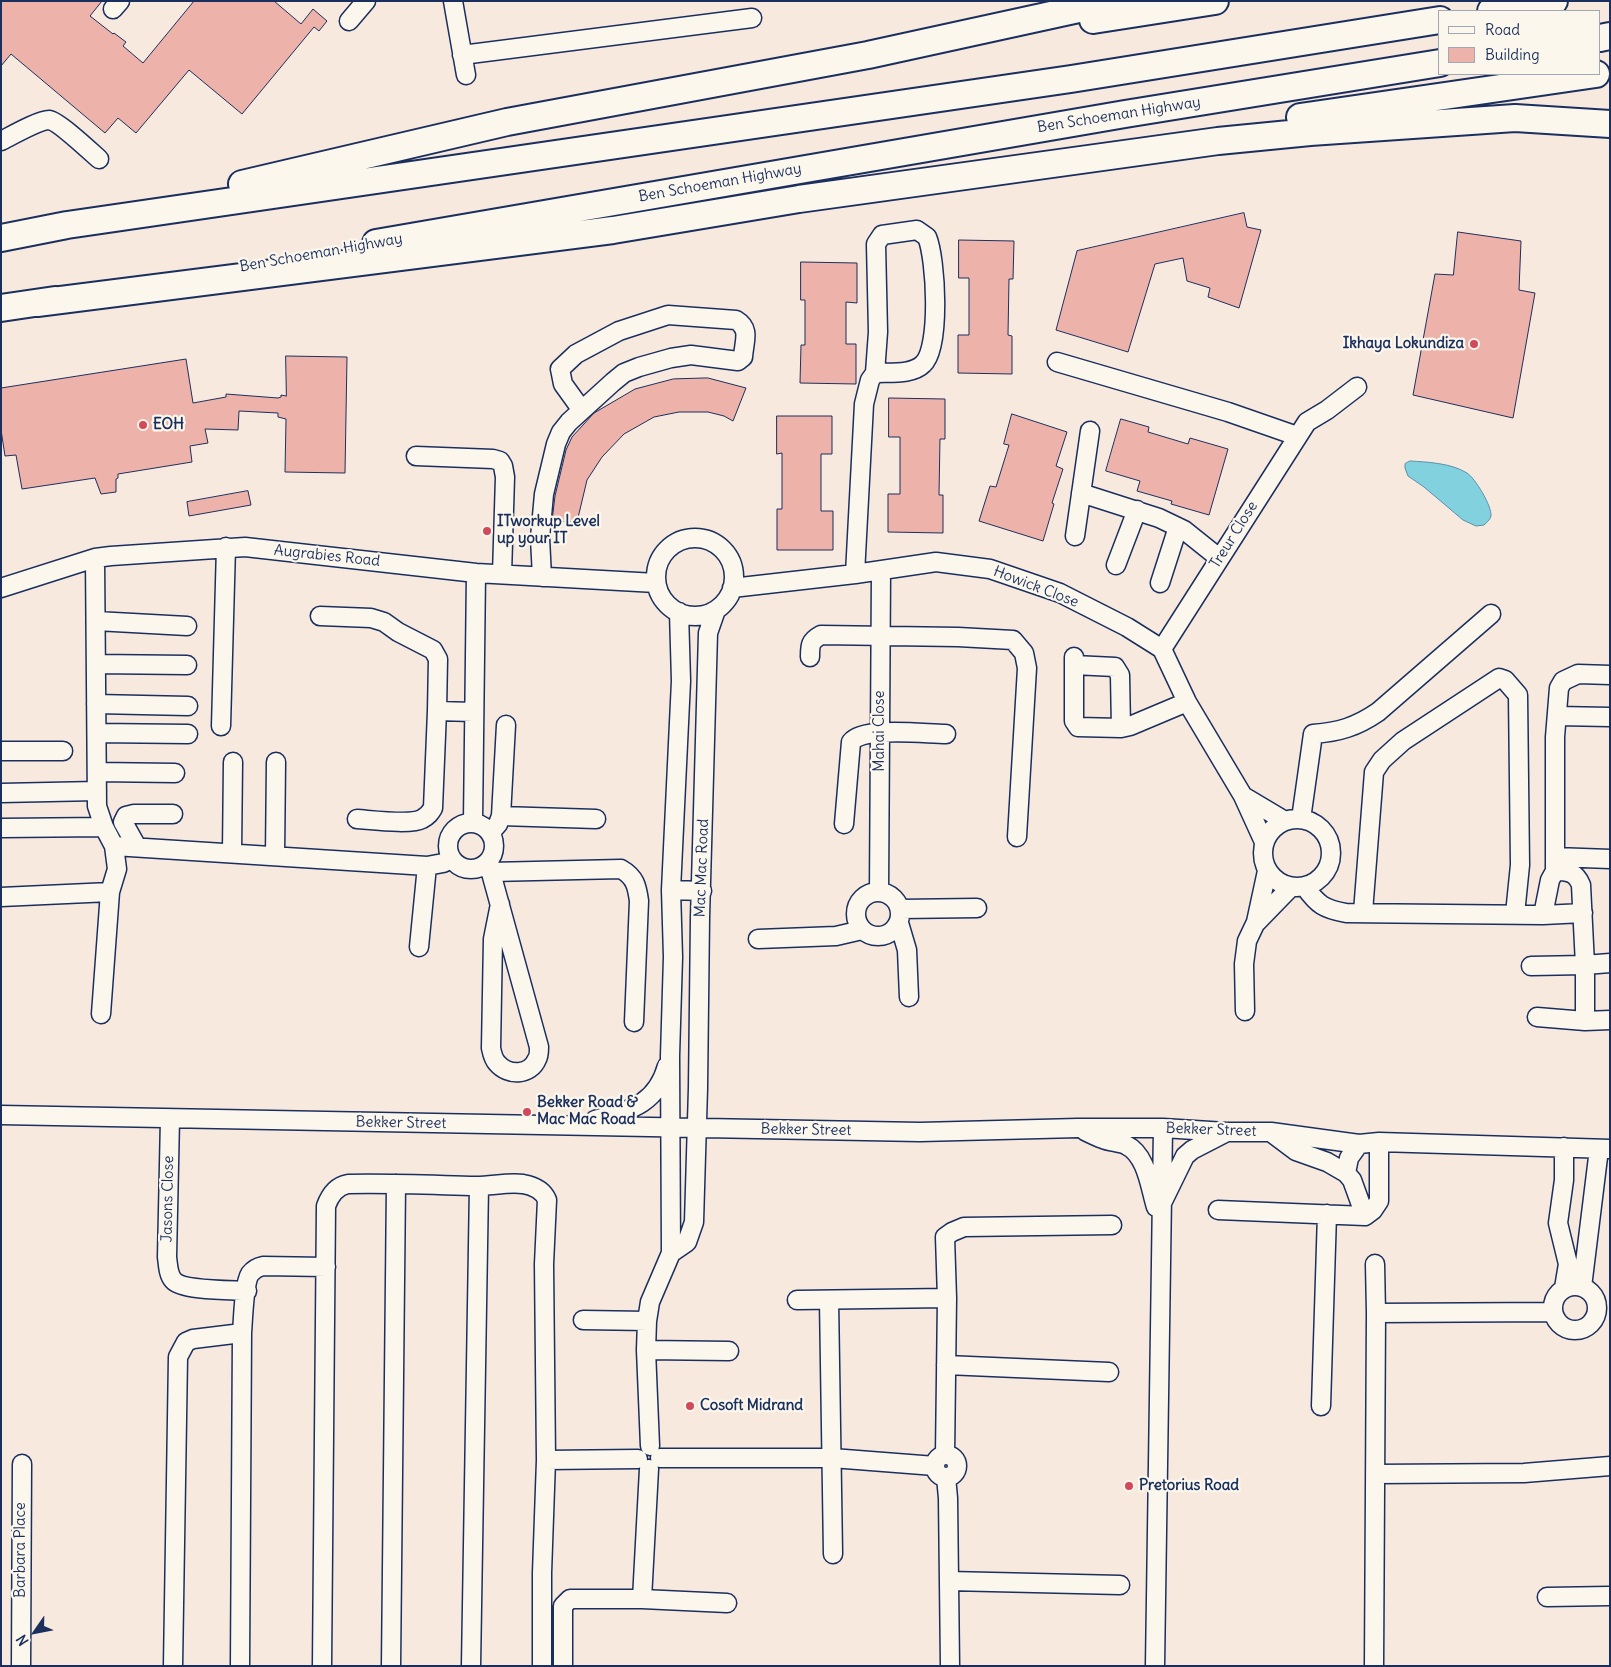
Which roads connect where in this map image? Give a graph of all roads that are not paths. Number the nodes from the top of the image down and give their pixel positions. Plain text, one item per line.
1 (366, 1) edge
2 (452, 1) edge
3 (1115, 1) edge
4 (1215, 1) edge
5 (1554, 1) edge
6 (1498, 10) edge
7 (752, 18) dead end
8 (1438, 20) edge
9 (349, 21) dead end
10 (462, 55) junction
11 (868, 55) junction
12 (1438, 63) edge
13 (466, 75) dead end
14 (1591, 75) edge
15 (1610, 124) edge
16 (1, 141) edge
17 (99, 159) dead end
18 (799, 199) junction
19 (67, 225) junction
20 (1, 238) edge
21 (37, 303) junction
22 (1, 308) edge
23 (1057, 362) dead end
24 (875, 373) junction
25 (1357, 387) dead end
26 (581, 409) junction
27 (1302, 429) junction
28 (1090, 430) dead end
29 (416, 456) dead end
30 (1081, 493) junction
31 (1137, 510) junction
32 (1178, 527) junction
33 (1075, 536) dead end
34 (226, 547) junction
35 (95, 558) junction
36 (1219, 558) junction
37 (1116, 565) dead end
38 (881, 571) junction
39 (476, 573) junction
40 (502, 574) junction
41 (855, 574) junction
42 (542, 576) junction
43 (656, 583) junction
44 (1160, 583) dead end
45 (1, 588) edge
46 (732, 588) junction
47 (716, 610) junction
48 (679, 612) junction
49 (1491, 614) dead end
50 (320, 616) dead end
51 (96, 621) junction
52 (188, 626) dead end
53 (880, 635) junction
54 (1162, 649) junction
55 (810, 657) dead end
56 (96, 664) junction
57 (188, 665) dead end
58 (1610, 675) edge
59 (1187, 702) junction
60 (96, 704) junction
61 (188, 706) dead end
62 (438, 711) junction
63 (473, 712) junction
64 (1557, 716) junction
65 (1610, 717) edge
66 (506, 725) dead end
67 (221, 726) dead end
68 (1121, 728) junction
69 (880, 732) junction
70 (97, 733) junction
71 (188, 734) dead end
72 (946, 734) dead end
73 (1, 750) edge
74 (63, 751) dead end
75 (233, 762) dead end
76 (276, 762) dead end
77 (97, 772) junction
78 (176, 773) dead end
79 (97, 791) junction
80 (1, 793) edge
81 (1243, 796) junction
82 (173, 814) dead end
83 (501, 816) junction
84 (357, 819) dead end
85 (596, 819) dead end
86 (1293, 820) junction
87 (473, 822) junction
88 (844, 824) dead end
89 (104, 827) junction
90 (1, 828) edge
91 (490, 833) junction
92 (1017, 837) dead end
93 (1264, 842) junction
94 (114, 846) junction
95 (137, 847) junction
96 (232, 853) junction
97 (275, 856) junction
98 (452, 859) junction
99 (1610, 859) edge
100 (1555, 864) junction
101 (427, 866) junction
102 (489, 867) junction
103 (1267, 871) junction
104 (1298, 887) junction
105 (671, 890) junction
106 (702, 891) junction
107 (110, 892) junction
108 (879, 892) junction
109 (1, 897) edge
110 (500, 904) junction
111 (977, 908) dead end
112 (1363, 912) junction
113 (1584, 913) junction
114 (1515, 914) junction
115 (1543, 915) junction
116 (899, 916) junction
117 (1256, 922) junction
118 (862, 930) junction
119 (758, 939) dead end
120 (419, 947) dead end
121 (1610, 964) edge
122 (1585, 965) junction
123 (1531, 966) dead end
124 (909, 997) dead end
125 (1245, 1011) dead end
126 (101, 1014) dead end
127 (1537, 1017) dead end
128 (1610, 1020) edge
129 (1585, 1021) junction
130 (634, 1022) dead end
131 (670, 1056) junction
132 (1, 1115) edge
133 (170, 1119) junction
134 (575, 1126) junction
135 (670, 1127) junction
136 (697, 1127) junction
137 (1078, 1128) junction
138 (1163, 1128) junction
139 (1226, 1132) junction
140 (1271, 1132) junction
141 (1379, 1142) junction
142 (1359, 1144) junction
143 (1564, 1146) junction
144 (1605, 1149) edge
145 (1346, 1173) junction
146 (396, 1184) junction
147 (479, 1186) junction
148 (1162, 1204) junction
149 (1218, 1210) dead end
150 (1327, 1214) junction
151 (1365, 1216) junction
152 (1161, 1222) junction
153 (1112, 1225) dead end
154 (671, 1253) junction
155 (1375, 1264) dead end
156 (326, 1267) junction
157 (1582, 1287) junction
158 (1564, 1288) junction
159 (246, 1291) junction
160 (947, 1298) junction
161 (798, 1300) dead end
162 (829, 1300) junction
163 (1603, 1311) edge
164 (1553, 1312) junction
165 (1376, 1313) junction
166 (583, 1320) dead end
167 (647, 1321) junction
168 (242, 1333) junction
169 (646, 1350) junction
170 (729, 1351) dead end
171 (946, 1365) junction
172 (1109, 1372) dead end
173 (1321, 1406) dead end
174 (649, 1458) junction
175 (832, 1458) junction
176 (546, 1460) junction
177 (22, 1464) dead end
178 (942, 1466) junction
179 (1610, 1466) edge
180 (1375, 1474) junction
181 (833, 1554) dead end
182 (950, 1581) junction
183 (1120, 1585) dead end
184 (1610, 1596) edge
185 (1547, 1597) dead end
186 (642, 1599) junction
187 (727, 1603) dead end
188 (21, 1666) edge
189 (173, 1666) edge
190 (240, 1666) edge
191 (322, 1666) edge
192 (391, 1666) edge
193 (471, 1666) edge
194 (542, 1666) edge
195 (563, 1666) edge
196 (950, 1666) edge
197 (1155, 1666) edge
198 (1374, 1666) edge

1 - 9 street
2 - 10 street
3 - 11 highway
4 - 11 highway
5 - 6 highway
7 - 10 street
8 - 19 highway
10 - 13 street
11 - 19 highway
12 - 21 highway, Ben Schoeman Highway
14 - 18 highway
15 - 18 highway
16 - 17 street
18 - 21 highway
19 - 20 highway
21 - 22 highway, Ben Schoeman Highway
23 - 27 street
24 - 24 street
24 - 41 street
25 - 27 street
26 - 26 street
26 - 42 street
27 - 36 street, Treur Close
28 - 30 street
29 - 40 street
30 - 31 street
30 - 33 street
31 - 32 street
31 - 37 street
32 - 36 street
32 - 44 street
34 - 35 street, Augrabies Road
34 - 39 street, Augrabies Road
34 - 67 street
35 - 45 street, Augrabies Road
35 - 51 street
36 - 54 street, Treur Close
38 - 41 street, Howick Close
38 - 53 street, Mahai Close
38 - 54 street, Howick Close
39 - 40 street, Augrabies Road
39 - 63 street
40 - 42 street, Augrabies Road
41 - 46 street, Howick Close
42 - 43 street, Augrabies Road
43 - 46 street
43 - 48 street
46 - 47 street
47 - 48 street
47 - 106 street, Mac Mac Road
48 - 105 street, Mac Mac Road
49 - 86 street
50 - 62 street
51 - 52 street
51 - 56 street
53 - 55 street
53 - 69 street, Mahai Close
53 - 92 street
54 - 59 street
56 - 57 street
56 - 60 street
58 - 64 street
59 - 68 street
59 - 81 street
60 - 61 street
60 - 70 street
62 - 63 street
62 - 84 street
63 - 87 street
64 - 65 street
64 - 100 street
66 - 83 street
68 - 68 street
69 - 72 street
69 - 88 street
69 - 108 street, Mahai Close
70 - 71 street
70 - 77 street
73 - 74 street
75 - 96 street
76 - 97 street
77 - 78 street
77 - 79 street
79 - 80 street
79 - 89 street
81 - 86 street
81 - 93 street
82 - 95 street
83 - 85 street
83 - 91 street
86 - 93 street
86 - 104 street
87 - 91 street
87 - 98 street
89 - 90 street
89 - 94 street
91 - 102 street
93 - 103 street
94 - 95 street
94 - 107 street
95 - 96 street
96 - 97 street
97 - 101 street
98 - 101 street
98 - 102 street
99 - 100 street
100 - 113 street
100 - 115 street
101 - 120 street
102 - 110 street
102 - 130 street
103 - 104 street
103 - 117 street
104 - 112 street
104 - 117 street
105 - 106 street
105 - 131 street, Mac Mac Road
106 - 136 street, Mac Mac Road
107 - 109 street
107 - 126 street
108 - 116 street
108 - 118 street
110 - 110 street
111 - 116 street
112 - 114 street
112 - 114 street
113 - 115 street
113 - 122 street
114 - 115 street
116 - 118 street
116 - 124 street
117 - 125 street
118 - 119 street
121 - 122 street
122 - 123 street
122 - 129 street
127 - 129 street
128 - 129 street
131 - 134 street
131 - 135 street, Mac Mac Road
132 - 133 street, Bekker Street
133 - 134 street, Bekker Street
133 - 159 street, Jasons Close
134 - 135 street, Bekker Street
135 - 136 street, Bekker Street
135 - 154 street, Mac Mac Road
136 - 137 street, Bekker Street
136 - 154 street, Mac Mac Road
137 - 138 street, Bekker Street
137 - 152 street
138 - 139 street, Bekker Street
138 - 148 street
139 - 140 street, Bekker Street
139 - 148 street
140 - 142 street, Bekker Street
140 - 145 street
141 - 142 street, Bekker Street
141 - 143 street, Bekker Street
141 - 151 street
142 - 145 street
143 - 144 street, Bekker Street
143 - 158 street
144 - 157 street
145 - 151 street
146 - 147 street
146 - 156 street
146 - 192 street
147 - 176 street
147 - 193 street
148 - 152 street
149 - 150 street
150 - 151 street
150 - 173 street
152 - 197 street
153 - 160 street
154 - 167 street
155 - 165 street
156 - 159 street
156 - 191 street
157 - 158 street
157 - 163 street
158 - 164 street
159 - 168 street
160 - 162 street
160 - 171 street
161 - 162 street
162 - 175 street
163 - 164 street
164 - 165 street
165 - 180 street
166 - 167 street
167 - 169 street
168 - 189 street
168 - 190 street
169 - 170 street
169 - 174 street
171 - 172 street
171 - 178 street
174 - 175 street
174 - 176 street
174 - 186 street
175 - 178 street
175 - 181 street
176 - 194 street
177 - 188 street, Barbara Place
178 - 182 street
179 - 180 street
180 - 198 street
182 - 183 street
182 - 196 street
184 - 185 street
186 - 187 street
186 - 195 street

